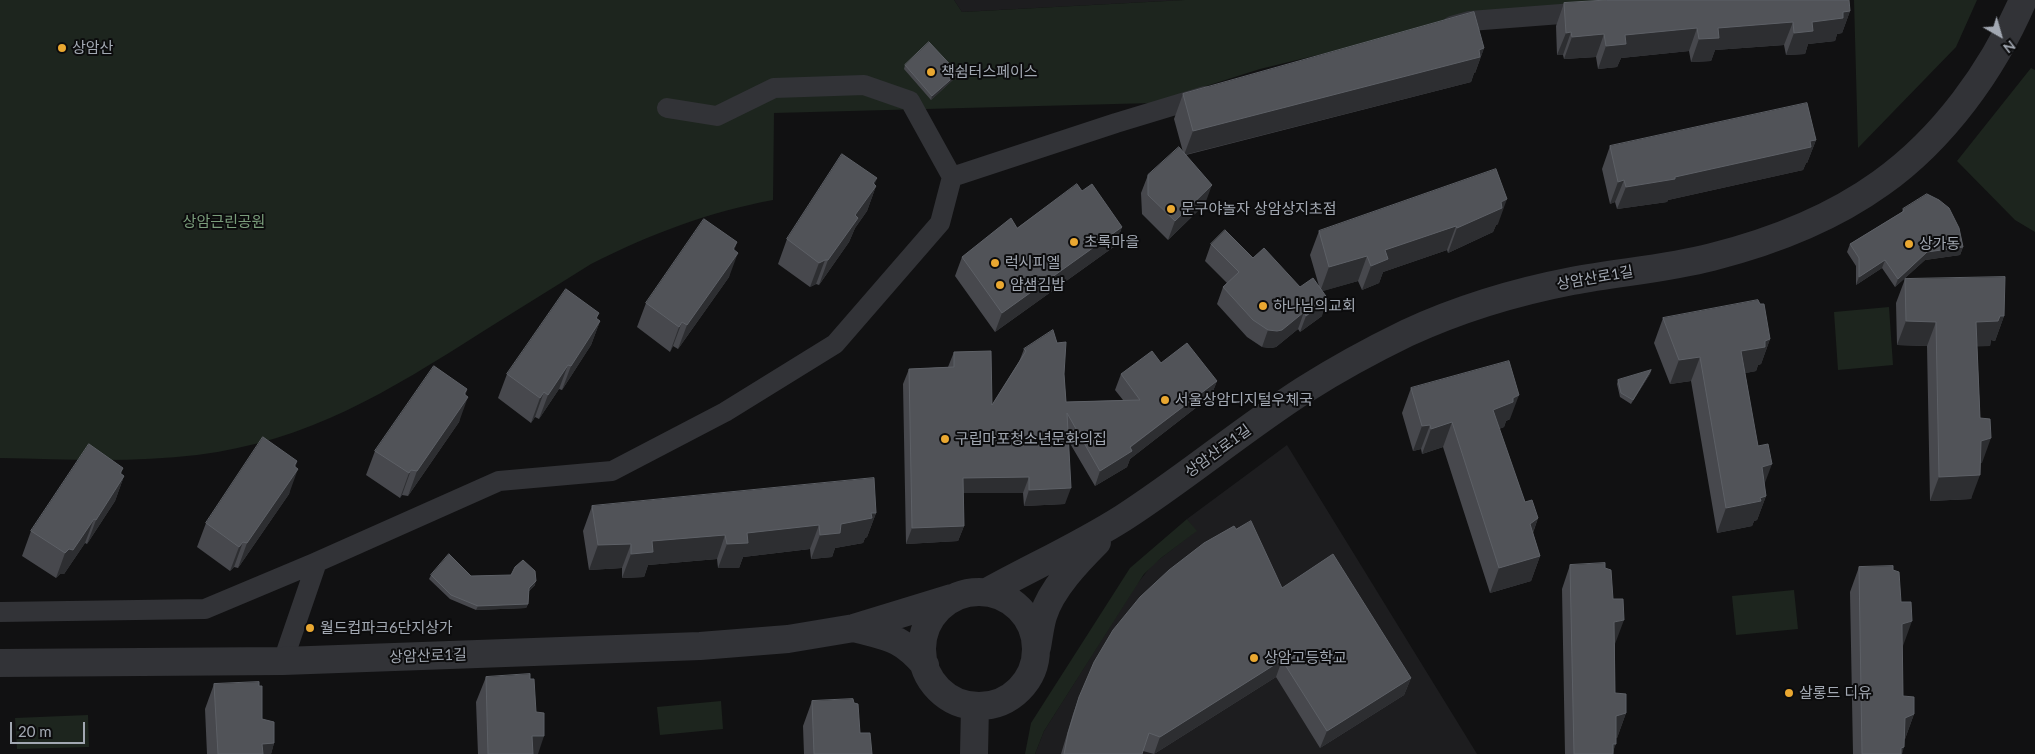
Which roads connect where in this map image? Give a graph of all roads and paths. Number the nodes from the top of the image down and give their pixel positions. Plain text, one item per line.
1 (2023, 0) edge
2 (1606, 10) edge
3 (1433, 31) edge
4 (1220, 92) edge
5 (667, 108) dead end
6 (952, 177) junction
7 (1121, 519) junction
8 (317, 562) junction
9 (987, 592) junction
10 (952, 598) junction
11 (0, 612) edge
12 (854, 628) junction
13 (1037, 647) junction
14 (283, 662) junction
15 (0, 663) edge
16 (925, 665) junction
17 (975, 706) junction
18 (974, 754) edge

1 - 7 street, 상암산로1길
2 - 3 street
4 - 6 street
5 - 6 street
6 - 8 street
7 - 9 street
7 - 13 street
8 - 11 street
8 - 14 street
9 - 10 street
9 - 13 street
10 - 12 street, 상암산로1길
10 - 16 street
12 - 14 street, 상암산로1길
12 - 16 street
13 - 17 street
14 - 15 street, 상암산로1길
16 - 17 street
17 - 18 street

